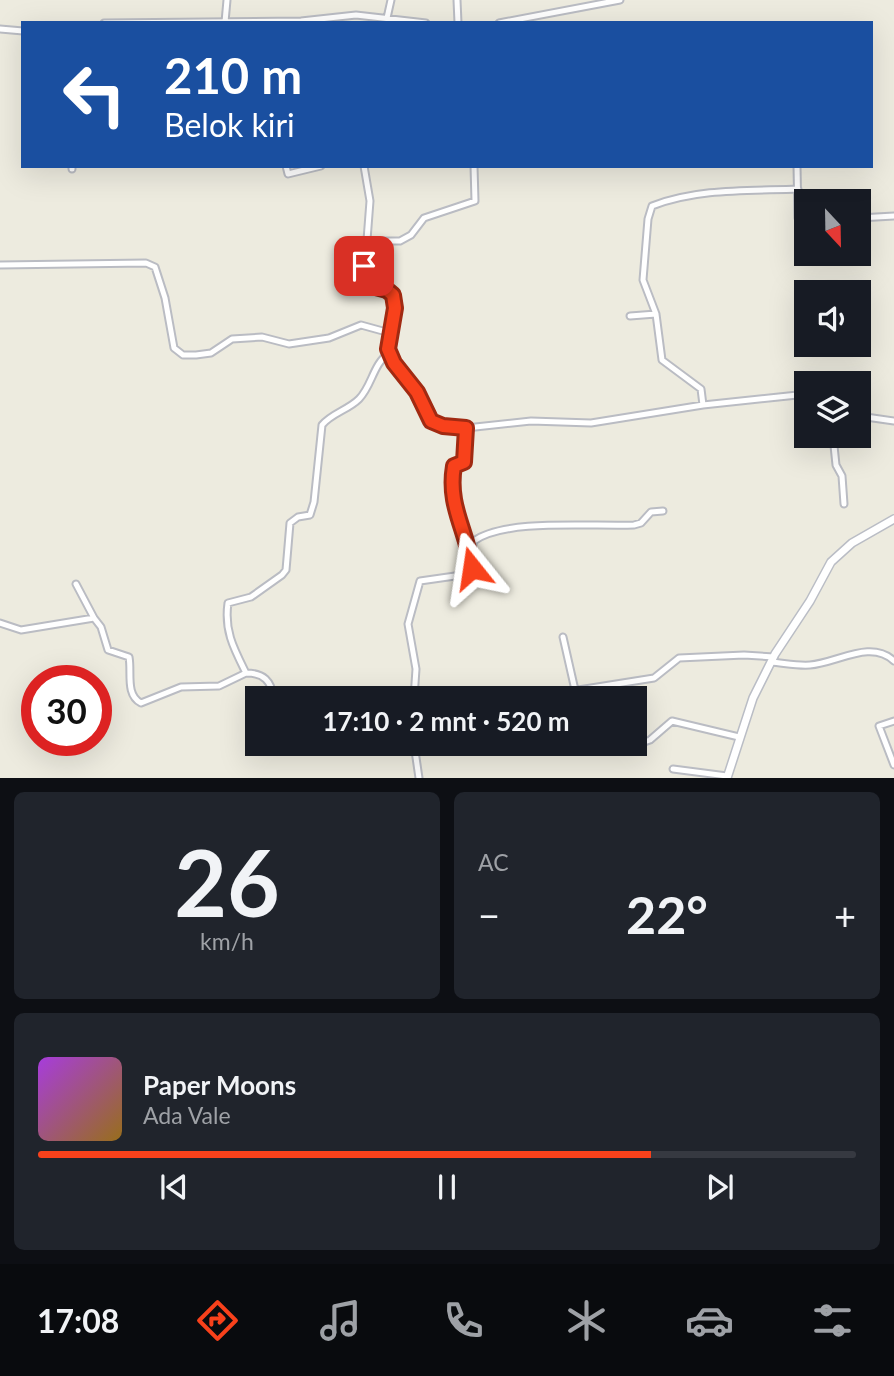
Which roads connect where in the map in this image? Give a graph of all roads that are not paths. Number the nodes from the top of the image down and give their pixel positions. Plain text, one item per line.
1 (226, 0) edge
2 (391, 0) edge
3 (457, 0) edge
4 (620, 0) edge
5 (387, 18) junction
6 (225, 21) edge
7 (263, 21) edge
8 (406, 21) edge
9 (458, 21) edge
10 (510, 21) edge
11 (0, 29) edge
12 (21, 31) edge
13 (286, 168) edge
14 (313, 168) edge
15 (364, 168) edge
16 (474, 168) edge
17 (797, 168) edge
18 (798, 189) edge
19 (794, 190) edge
20 (894, 216) edge
21 (872, 217) edge
22 (366, 241) junction
23 (0, 265) edge
24 (656, 314) junction
25 (630, 316) dead end
26 (390, 333) junction
27 (389, 353) junction
28 (794, 395) edge
29 (703, 405) junction
30 (871, 418) edge
31 (894, 421) edge
32 (466, 428) junction
33 (834, 448) edge
34 (844, 504) dead end
35 (663, 511) dead end
36 (894, 519) edge
37 (471, 557) junction
38 (76, 584) dead end
39 (94, 618) junction
40 (0, 623) edge
41 (563, 637) dead end
42 (773, 660) junction
43 (894, 661) edge
44 (246, 673) junction
45 (271, 686) edge
46 (414, 686) edge
47 (574, 686) edge
48 (601, 686) edge
49 (894, 721) edge
50 (739, 737) junction
51 (647, 741) edge
52 (415, 756) edge
53 (894, 765) edge
54 (673, 769) dead end
55 (727, 777) edge
56 (418, 778) edge

1 - 6 street
2 - 5 street
3 - 9 street
4 - 10 street
5 - 7 street
5 - 8 street
11 - 12 street
13 - 14 street
15 - 22 street
16 - 22 street
17 - 18 street
19 - 24 street
20 - 21 street
22 - 26 street
23 - 26 street
24 - 25 street
24 - 29 street
26 - 27 street
27 - 32 street
27 - 44 street
28 - 29 street
29 - 32 street
30 - 31 street
32 - 37 street
33 - 34 street
35 - 37 street
36 - 42 street
37 - 46 street
38 - 39 street
39 - 40 street
39 - 44 street
41 - 47 street
42 - 43 street
42 - 48 street
42 - 50 street
44 - 45 street
49 - 53 street
50 - 51 street
50 - 55 street
52 - 56 street
54 - 55 street

